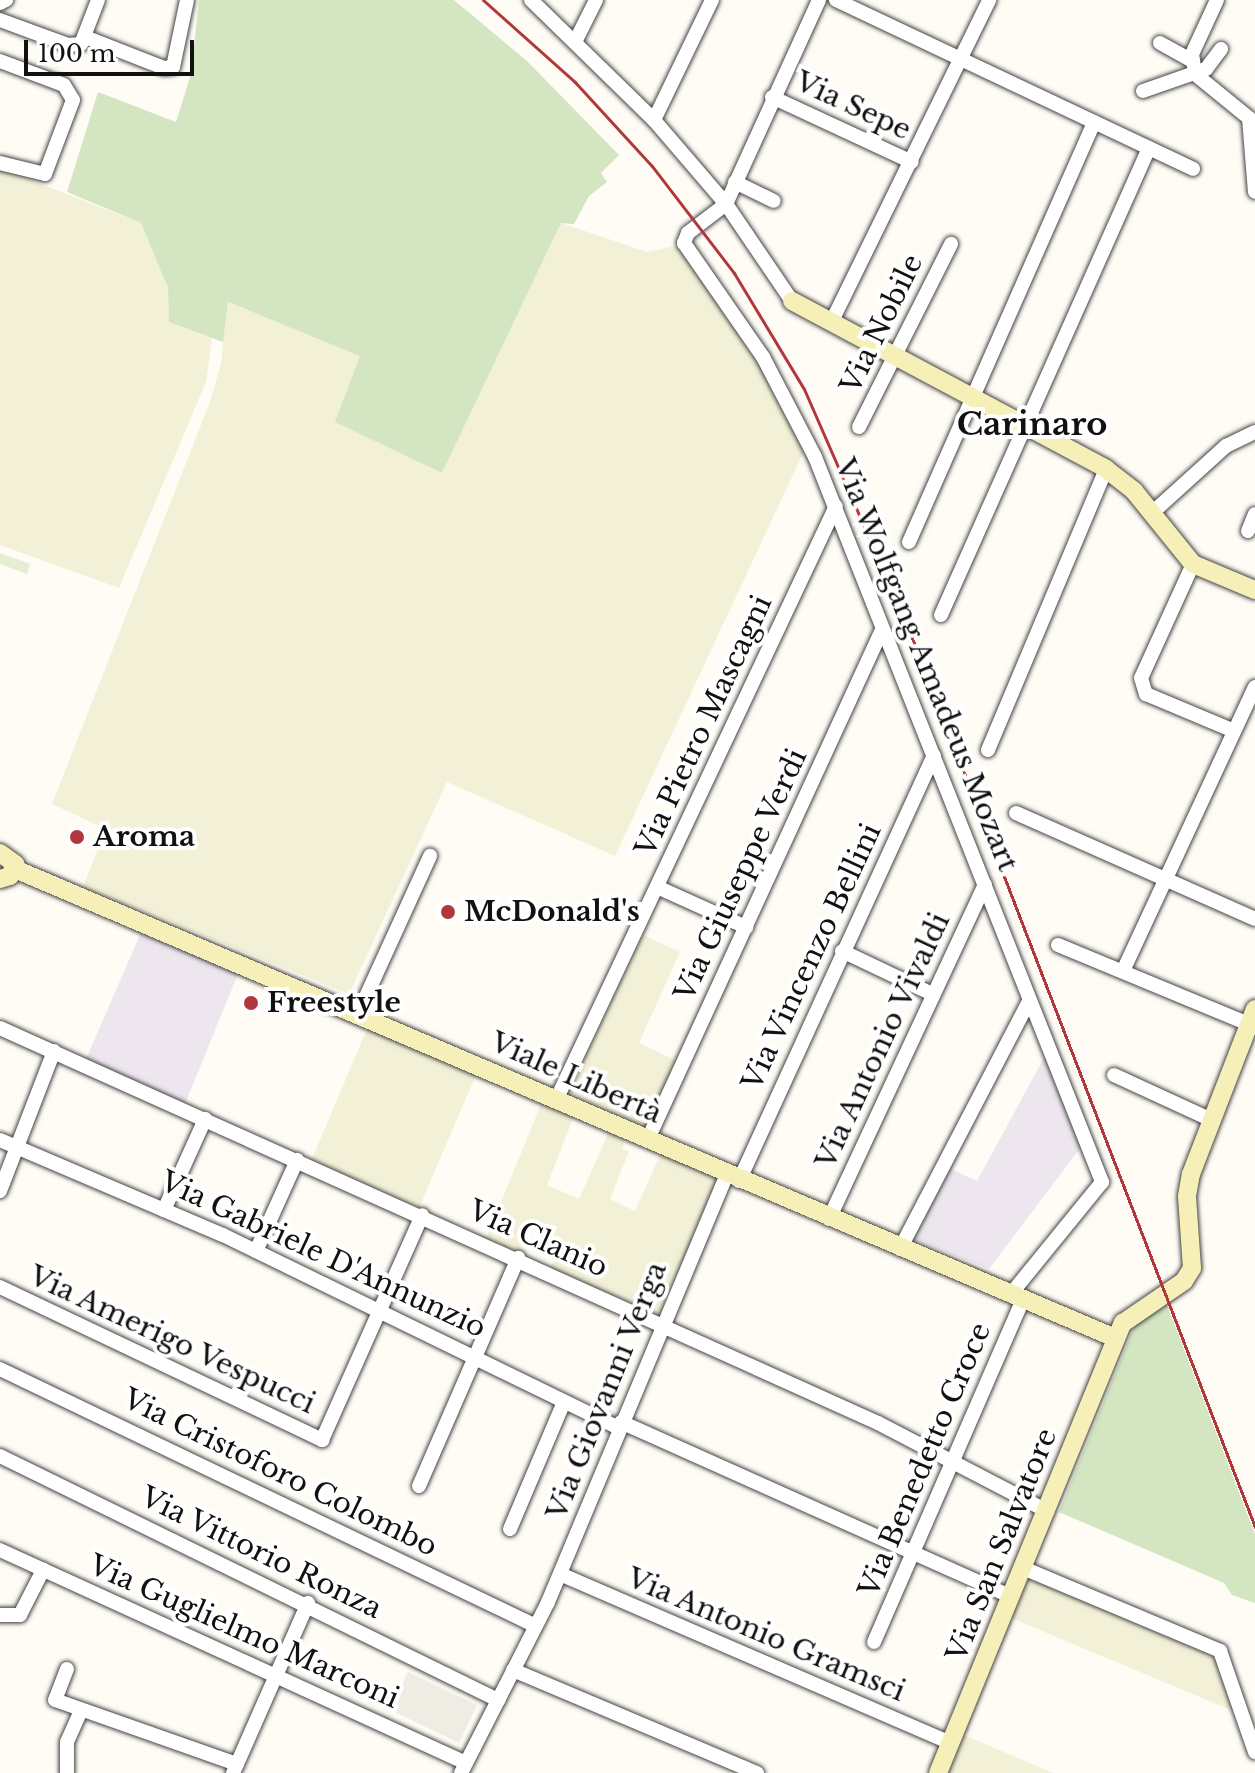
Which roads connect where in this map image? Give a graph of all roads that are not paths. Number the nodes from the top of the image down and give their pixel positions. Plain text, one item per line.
1 (6, 0) edge
2 (98, 0) edge
3 (187, 0) edge
4 (531, 0) edge
5 (596, 0) edge
6 (712, 0) edge
7 (819, 0) edge
8 (836, 0) edge
9 (989, 0) edge
10 (1217, 0) edge
11 (0, 3) edge
12 (1, 24) edge
13 (85, 37) junction
14 (576, 40) junction
15 (1160, 43) dead end
16 (1221, 49) dead end
17 (961, 59) junction
18 (0, 61) edge
19 (1194, 66) junction
20 (1143, 91) dead end
21 (772, 97) junction
22 (654, 120) junction
23 (1094, 122) junction
24 (1254, 130) edge
25 (1149, 148) junction
26 (912, 162) junction
27 (0, 163) edge
28 (1193, 169) dead end
29 (735, 182) junction
30 (1255, 192) edge
31 (774, 201) dead end
32 (726, 204) junction
33 (951, 244) dead end
34 (792, 301) joint
35 (831, 323) junction
36 (895, 358) junction
37 (972, 397) junction
38 (1026, 425) junction
39 (859, 427) dead end
40 (1255, 432) edge
41 (1106, 469) junction
42 (836, 506) junction
43 (1152, 513) junction
44 (1255, 514) edge
45 (1248, 531) dead end
46 (909, 542) dead end
47 (1193, 564) junction
48 (1255, 590) edge
49 (941, 615) dead end
50 (881, 632) junction
51 (1255, 687) edge
52 (1234, 731) junction
53 (988, 750) dead end
54 (934, 756) junction
55 (1016, 813) dead end
56 (0, 853) edge
57 (430, 856) dead end
58 (4, 878) edge
59 (1165, 880) junction
60 (985, 885) junction
61 (657, 887) junction
62 (1255, 919) edge
63 (746, 927) junction
64 (1058, 945) dead end
65 (842, 951) junction
66 (1123, 971) junction
67 (932, 994) junction
68 (1028, 1003) junction
69 (358, 1014) junction
70 (1252, 1016) edge
71 (0, 1028) edge
72 (54, 1051) junction
73 (1114, 1075) dead end
74 (557, 1098) junction
75 (205, 1119) junction
76 (1212, 1120) junction
77 (648, 1139) junction
78 (0, 1140) edge
79 (16, 1147) junction
80 (297, 1160) junction
81 (732, 1178) junction
82 (1102, 1182) joint
83 (0, 1191) edge
84 (164, 1210) junction
85 (422, 1215) junction
86 (829, 1219) junction
87 (900, 1249) junction
88 (256, 1251) junction
89 (518, 1258) junction
90 (0, 1287) edge
91 (1017, 1296) junction
92 (381, 1313) junction
93 (662, 1324) junction
94 (1115, 1338) junction
95 (474, 1359) junction
96 (0, 1369) edge
97 (564, 1402) junction
98 (620, 1425) junction
99 (0, 1456) edge
100 (953, 1461) junction
101 (419, 1486) dead end
102 (1047, 1511) junction
103 (510, 1529) dead end
104 (0, 1550) edge
105 (913, 1552) junction
106 (1023, 1568) junction
107 (43, 1570) junction
108 (560, 1574) junction
109 (1012, 1597) junction
110 (308, 1603) junction
111 (0, 1615) edge
112 (536, 1626) junction
113 (874, 1642) dead end
114 (67, 1669) dead end
115 (513, 1670) junction
116 (275, 1672) junction
117 (498, 1700) junction
118 (81, 1711) junction
119 (951, 1743) junction
120 (1255, 1752) edge
121 (235, 1768) edge
122 (464, 1770) edge
123 (67, 1773) edge
124 (757, 1773) edge
125 (938, 1773) edge

1 - 11 street
2 - 13 street
3 - 13 street
4 - 14 street
5 - 14 street
6 - 22 street
7 - 21 street
8 - 17 street
9 - 17 street
10 - 19 street
12 - 13 street
14 - 22 street
15 - 19 street
16 - 19 street
17 - 23 street
17 - 26 street
18 - 27 street
19 - 20 street
19 - 24 street
21 - 26 street, Via Sepe
21 - 29 street
22 - 32 street
23 - 25 street
23 - 37 street
24 - 30 street
25 - 28 street
25 - 38 street
26 - 35 street
29 - 31 street
29 - 32 street
32 - 34 street
32 - 42 street, Via Wolfgang Amadeus Mozart
33 - 36 street, Via Nobile
34 - 35 street
35 - 36 street
36 - 37 street
36 - 39 street, Via Nobile
37 - 38 street
37 - 46 street
38 - 41 street
38 - 49 street
40 - 43 street
41 - 43 street
41 - 53 street
42 - 50 street, Via Wolfgang Amadeus Mozart
42 - 61 street, Via Pietro Mascagni
43 - 47 street
44 - 45 street
47 - 48 street
47 - 52 street
50 - 54 street, Via Wolfgang Amadeus Mozart
50 - 63 street, Via Giuseppe Verdi
51 - 52 street
52 - 59 street
54 - 60 street, Via Wolfgang Amadeus Mozart
54 - 65 street, Via Vincenzo Bellini
55 - 59 street
56 - 58 street
57 - 69 street
58 - 69 street, Viale Libertà
59 - 62 street
59 - 66 street
60 - 67 street, Via Antonio Vivaldi
60 - 68 street, Via Wolfgang Amadeus Mozart
61 - 63 street
61 - 74 street, Via Pietro Mascagni
63 - 77 street, Via Giuseppe Verdi
64 - 66 street
65 - 67 street
65 - 81 street, Via Vincenzo Bellini
66 - 70 street
67 - 86 street, Via Antonio Vivaldi
68 - 82 street, Via Wolfgang Amadeus Mozart
68 - 87 street
69 - 74 street, Viale Libertà
70 - 76 street
71 - 72 street, Via Clanio
72 - 75 street, Via Clanio
72 - 79 street
73 - 76 street
74 - 77 street, Viale Libertà
75 - 80 street, Via Clanio
75 - 84 street
76 - 94 street
77 - 81 street, Viale Libertà
78 - 79 street, Via Gabriele D'Annunzio
79 - 83 street
79 - 84 street, Via Gabriele D'Annunzio
80 - 85 street, Via Clanio
80 - 88 street
81 - 86 street, Viale Libertà
81 - 93 street, Via Giovanni Verga
82 - 91 street, Via Benedetto Croce
84 - 88 street, Via Gabriele D'Annunzio
85 - 89 street, Via Clanio
85 - 92 street
86 - 87 street, Viale Libertà
87 - 91 street, Viale Libertà
88 - 92 street, Via Gabriele D'Annunzio
89 - 93 street, Via Clanio
89 - 95 street
90 - 92 street, Via Amerigo Vespucci
91 - 94 street, Viale Libertà
91 - 100 street, Via Benedetto Croce
92 - 95 street, Via Gabriele D'Annunzio
93 - 98 street, Via Giovanni Verga
93 - 100 street, Via Clanio
94 - 102 street, Via San Salvatore
95 - 97 street, Via Gabriele D'Annunzio
95 - 101 street
96 - 112 street, Via Cristoforo Colombo
97 - 98 street, Via Gabriele D'Annunzio
97 - 103 street
98 - 105 street, Via Gabriele D'Annunzio
98 - 108 street, Via Giovanni Verga
99 - 110 street, Via Vittorio Ronza
100 - 102 street, Via Clanio
100 - 105 street, Via Benedetto Croce
102 - 106 street, Via San Salvatore
104 - 107 street, Via Guglielmo Marconi
105 - 109 street, Via Gabriele D'Annunzio
105 - 113 street, Via Benedetto Croce
106 - 109 street, Via San Salvatore
106 - 120 street
107 - 111 street
107 - 116 street, Via Guglielmo Marconi
108 - 112 street, Via Giovanni Verga
108 - 119 street, Via Antonio Gramsci
109 - 119 street, Via San Salvatore
110 - 116 street
110 - 117 street, Via Vittorio Ronza
112 - 115 street, Via Giovanni Verga
114 - 118 street
115 - 117 street, Via Giovanni Verga
115 - 124 street
116 - 121 street
116 - 122 street, Via Guglielmo Marconi
117 - 122 street, Via Giovanni Verga
118 - 121 street
118 - 123 street
119 - 125 street, Via San Salvatore

